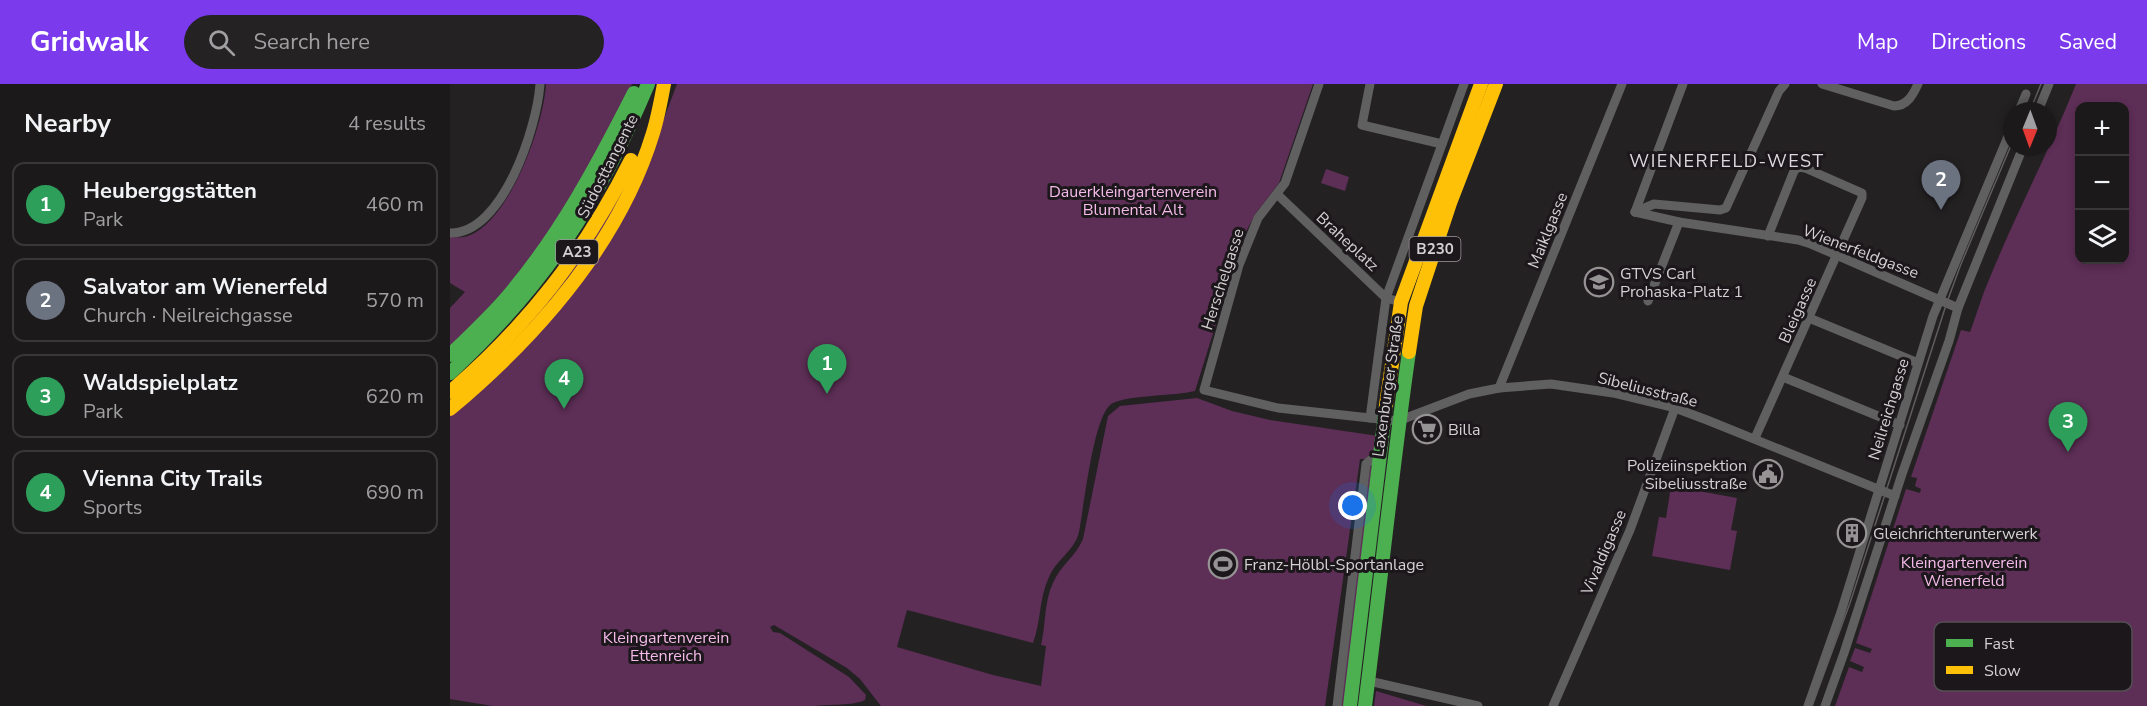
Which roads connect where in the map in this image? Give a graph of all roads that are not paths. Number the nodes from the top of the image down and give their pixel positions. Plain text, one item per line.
1 (540, 84) edge
2 (639, 84) edge
3 (648, 84) edge
4 (664, 84) edge
5 (1319, 84) edge
6 (1370, 84) edge
7 (1464, 84) edge
8 (1481, 84) edge
9 (1496, 84) edge
10 (1622, 84) edge
11 (1683, 84) edge
12 (1785, 84) edge
13 (1822, 84) edge
14 (1918, 84) edge
15 (2049, 84) edge
16 (2026, 94) dead end
17 (2023, 102) edge
18 (2042, 102) edge
19 (1442, 144) junction
20 (2003, 148) edge
21 (2019, 156) edge
22 (1278, 195) junction
23 (1635, 212) junction
24 (1679, 222) junction
25 (450, 233) edge
26 (1768, 236) junction
27 (1838, 254) junction
28 (1386, 298) junction
29 (1939, 298) junction
30 (1648, 301) dead end
31 (1401, 302) junction
32 (1958, 308) junction
33 (1809, 318) junction
34 (450, 356) edge
35 (1918, 363) junction
36 (450, 373) edge
37 (1783, 377) junction
38 (1499, 388) junction
39 (1204, 390) joint
40 (450, 392) edge
41 (1675, 408) junction
42 (450, 409) edge
43 (1377, 419) junction
44 (1398, 421) junction
45 (1900, 425) junction
46 (1755, 438) junction
47 (1381, 451) junction
48 (1880, 490) junction
49 (1895, 496) junction
50 (1369, 681) junction
51 (1337, 706) edge
52 (1350, 706) edge
53 (1365, 706) edge
54 (1478, 706) edge
55 (1553, 706) edge
56 (1808, 706) edge
57 (1825, 706) edge

1 - 25 street
2 - 34 main road
3 - 36 main road, Südosttangente / A23
4 - 40 main road, Südosttangente / A23
4 - 42 main road
5 - 22 street, Herschelgasse
6 - 19 street
7 - 19 street, Laxenburger Straße
8 - 31 main road, Laxenburger Straße / B230
9 - 44 main road, Laxenburger Straße / B230
10 - 38 street, Maiklgasse
11 - 23 street
12 - 23 street
13 - 14 street
15 - 18 street
16 - 17 street
19 - 28 street, Laxenburger Straße
20 - 29 street, Neilreichgasse
21 - 32 street, Neilreichgasse
22 - 28 street, Braheplatz
22 - 39 street, Herschelgasse
23 - 24 street, Wienerfeldgasse
24 - 26 street, Wienerfeldgasse
24 - 30 street
26 - 27 street, Wienerfeldgasse
26 - 27 street, Bleigasse
27 - 29 street, Wienerfeldgasse
27 - 33 street, Bleigasse
28 - 31 street, Braheplatz
28 - 43 street, Laxenburger Straße
29 - 32 street, Wienerfeldgasse
29 - 35 street, Neilreichgasse
31 - 43 main road, Laxenburger Straße / B230
32 - 49 street, Neilreichgasse
33 - 35 street
33 - 37 street, Bleigasse
35 - 45 street, Neilreichgasse
37 - 45 street
37 - 46 street, Bleigasse
38 - 41 street, Sibeliusstraße
38 - 44 street, Sibeliusstraße
39 - 43 street, Sibeliusstraße
41 - 46 street, Sibeliusstraße
41 - 55 street, Vivaldigasse
43 - 44 street, Sibeliusstraße
43 - 47 main road, Laxenburger Straße / B230
44 - 50 main road, Laxenburger Straße / B230
45 - 48 street, Neilreichgasse
46 - 48 street, Sibeliusstraße
47 - 51 street, Laxenburger Straße
47 - 52 main road, Laxenburger Straße / B230
48 - 49 street, Sibeliusstraße
48 - 56 street, Neilreichgasse
49 - 57 street, Neilreichgasse
50 - 53 main road, Laxenburger Straße / B230
50 - 54 street

